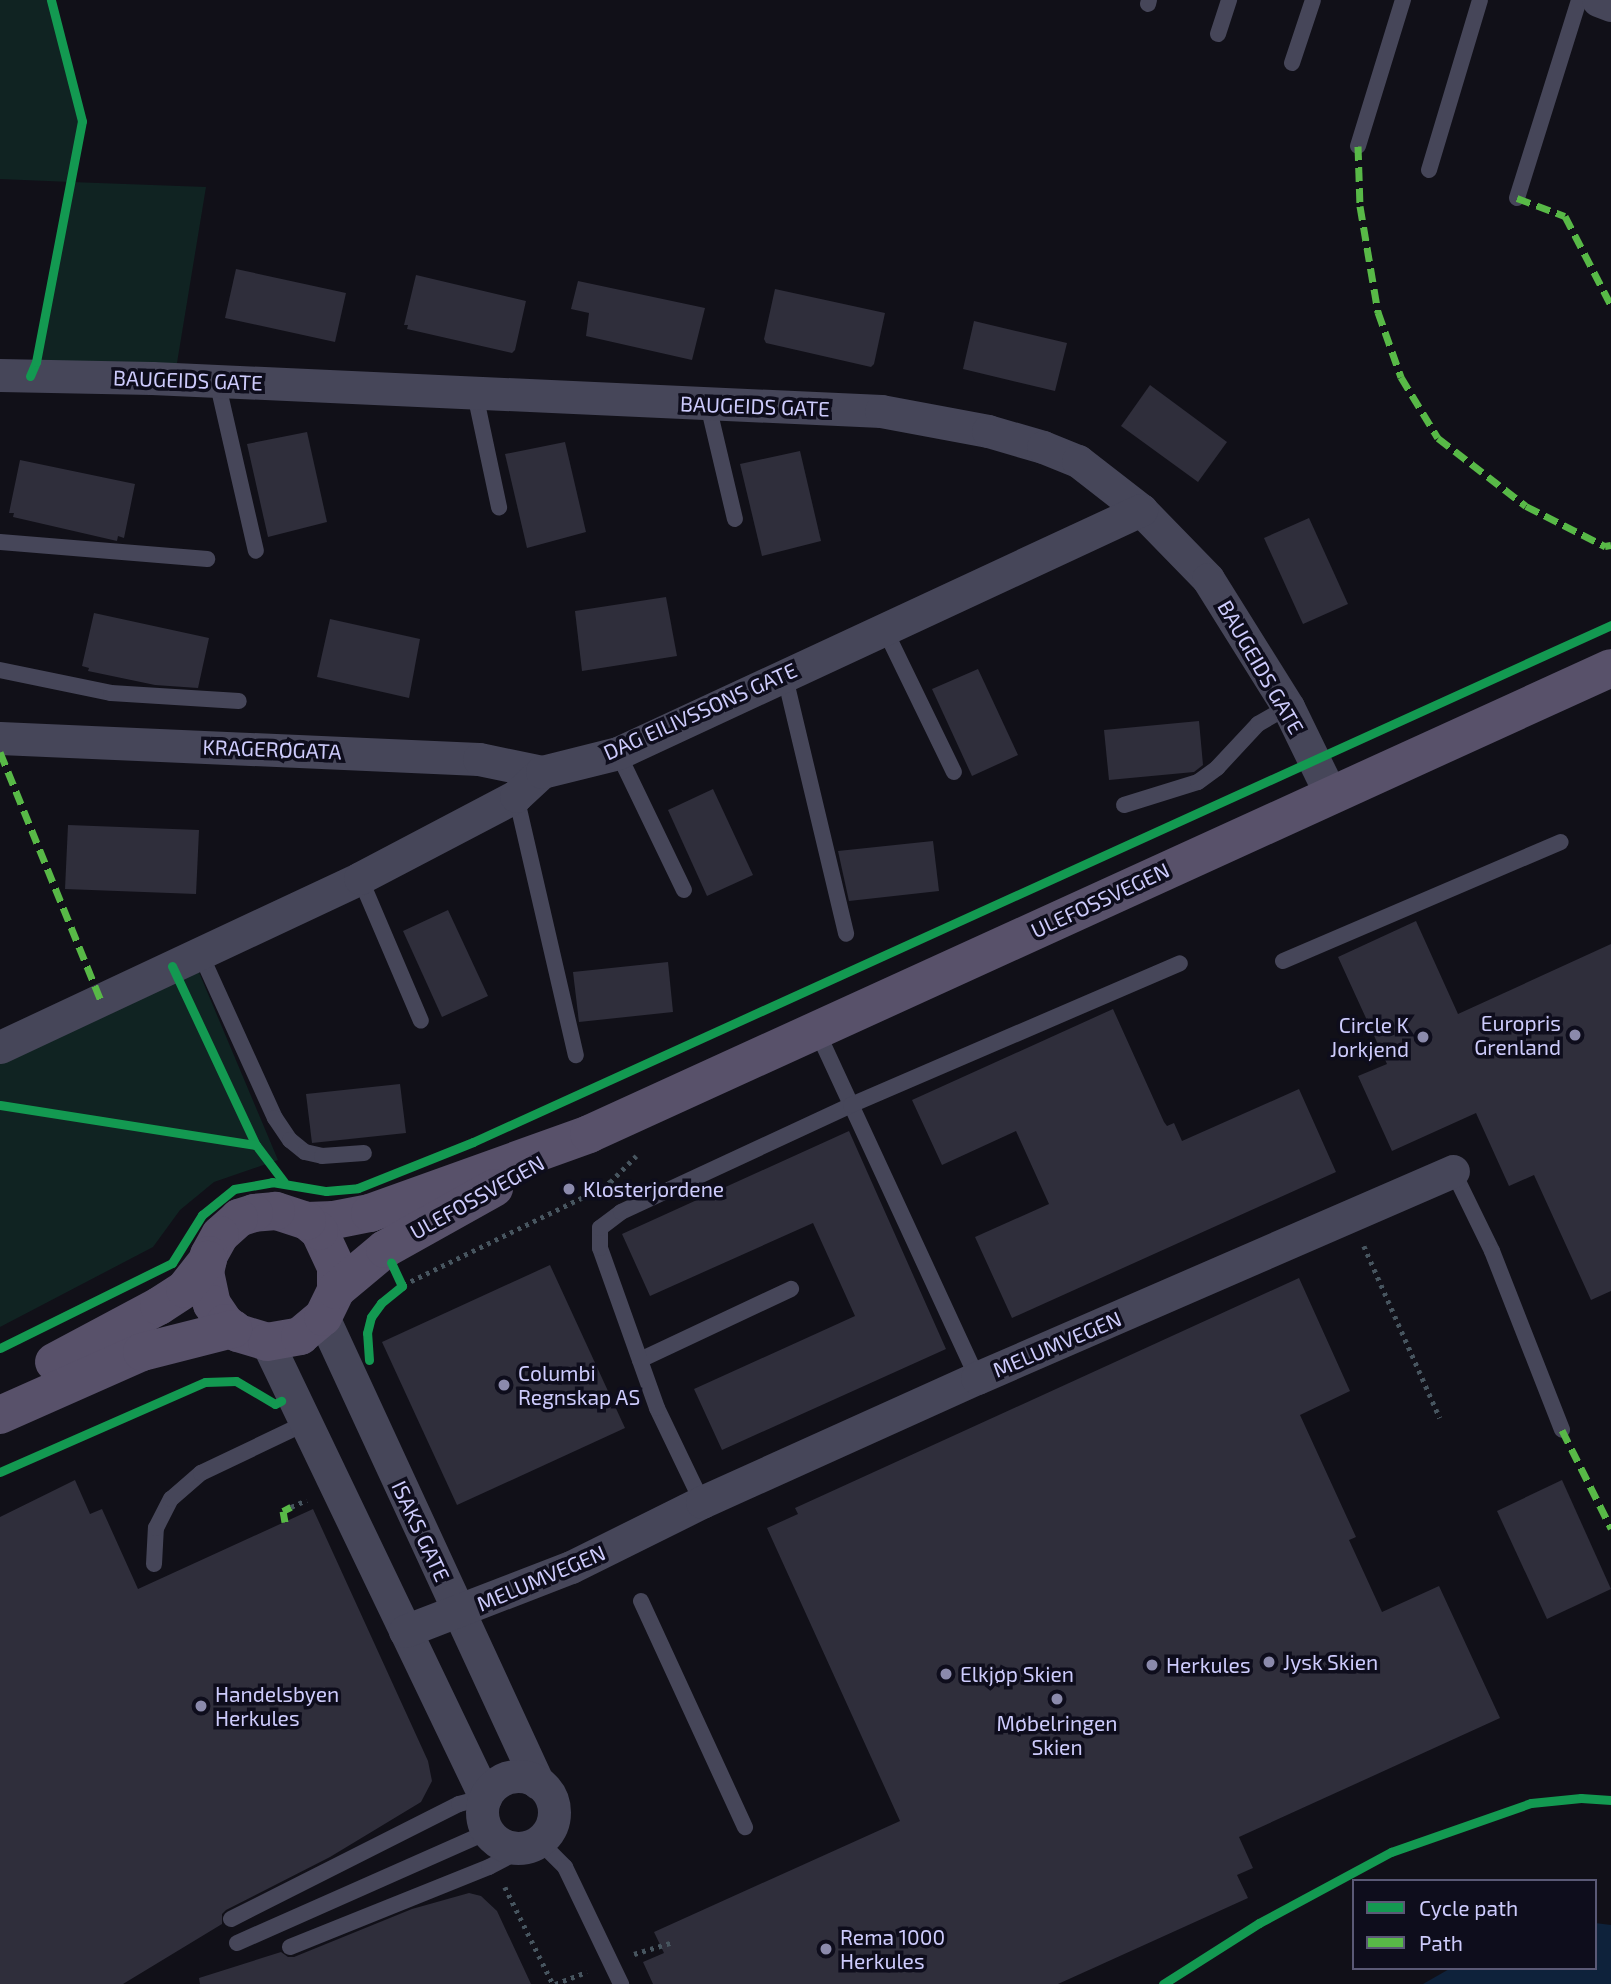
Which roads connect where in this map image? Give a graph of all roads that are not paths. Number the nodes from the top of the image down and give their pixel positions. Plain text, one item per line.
1 (1228, 0) edge
2 (1313, 0) edge
3 (1403, 0) edge
4 (1480, 0) edge
5 (1579, 0) edge
6 (1598, 0) edge
7 (1611, 5) edge
8 (1218, 34) dead end
9 (1292, 63) dead end
10 (1358, 146) dead end
11 (1429, 170) dead end
12 (1517, 198) dead end
13 (0, 375) edge
14 (217, 381) junction
15 (475, 394) junction
16 (708, 405) junction
17 (499, 507) dead end
18 (1141, 510) junction
19 (735, 519) dead end
20 (0, 542) edge
21 (256, 551) dead end
22 (207, 559) dead end
23 (884, 628) junction
24 (1611, 668) edge
25 (0, 670) edge
26 (784, 673) junction
27 (239, 702) dead end
28 (1288, 707) junction
29 (0, 738) edge
30 (618, 752) junction
31 (542, 772) junction
32 (954, 772) dead end
33 (1331, 795) junction
34 (516, 796) junction
35 (1124, 805) dead end
36 (1560, 842) dead end
37 (360, 878) junction
38 (684, 890) dead end
39 (846, 934) dead end
40 (201, 955) junction
41 (1283, 961) dead end
42 (1180, 963) dead end
43 (421, 1021) dead end
44 (817, 1031) junction
45 (0, 1047) edge
46 (576, 1055) dead end
47 (851, 1105) junction
48 (589, 1134) junction
49 (364, 1153) dead end
50 (1453, 1171) joint
51 (307, 1221) junction
52 (208, 1260) junction
53 (791, 1289) dead end
54 (329, 1303) junction
55 (250, 1335) junction
56 (640, 1360) junction
57 (977, 1378) junction
58 (0, 1387) edge
59 (0, 1415) edge
60 (306, 1423) junction
61 (1562, 1430) dead end
62 (702, 1502) junction
63 (153, 1564) dead end
64 (641, 1601) dead end
65 (458, 1613) junction
66 (405, 1631) junction
67 (538, 1783) junction
68 (485, 1797) junction
69 (745, 1827) dead end
70 (476, 1837) junction
71 (531, 1844) junction
72 (231, 1919) dead end
73 (237, 1943) dead end
74 (290, 1947) dead end
75 (621, 1984) edge

1 - 8 lane
2 - 9 lane
3 - 10 lane
4 - 11 lane
5 - 12 lane
6 - 7 street
13 - 14 street, BAUGEIDS GATE
14 - 15 street, BAUGEIDS GATE
14 - 21 lane
15 - 16 street, BAUGEIDS GATE
15 - 17 lane
16 - 18 street, BAUGEIDS GATE
16 - 19 lane
18 - 23 street, DAG EILIVSSONS GATE
18 - 28 street, BAUGEIDS GATE
20 - 22 lane
23 - 26 street, DAG EILIVSSONS GATE
23 - 32 lane
24 - 33 main road, ULEFOSSVEGEN
25 - 27 lane
26 - 30 street, DAG EILIVSSONS GATE
26 - 39 lane
28 - 33 street, BAUGEIDS GATE
28 - 35 lane
29 - 31 street, KRAGERØGATA
30 - 31 street, DAG EILIVSSONS GATE
30 - 38 lane
31 - 34 street, DAG EILIVSSONS GATE
33 - 44 main road, ULEFOSSVEGEN
34 - 37 street, DAG EILIVSSONS GATE
34 - 46 lane
36 - 41 lane
37 - 40 street, DAG EILIVSSONS GATE
37 - 43 lane
40 - 45 street, DAG EILIVSSONS GATE
40 - 49 lane
42 - 47 lane
44 - 47 lane
44 - 48 main road, ULEFOSSVEGEN
47 - 56 lane
47 - 57 lane
48 - 51 main road, ULEFOSSVEGEN
48 - 54 main road, ULEFOSSVEGEN
50 - 57 street, MELUMVEGEN
50 - 61 lane, MELUMVEGEN
51 - 52 main road
51 - 54 main road
52 - 55 main road
52 - 58 main road
53 - 56 lane
54 - 55 main road
54 - 65 street, ISAKS GATE
55 - 59 main road
55 - 60 street
56 - 62 lane
57 - 62 street, MELUMVEGEN
60 - 63 lane
60 - 66 street
62 - 65 street, MELUMVEGEN
64 - 69 lane
65 - 66 street, MELUMVEGEN
65 - 67 street, ISAKS GATE
66 - 68 street
67 - 68 street
67 - 71 street, ISAKS GATE
68 - 70 street
68 - 72 lane
70 - 71 street
70 - 73 lane
71 - 74 lane
71 - 75 lane

